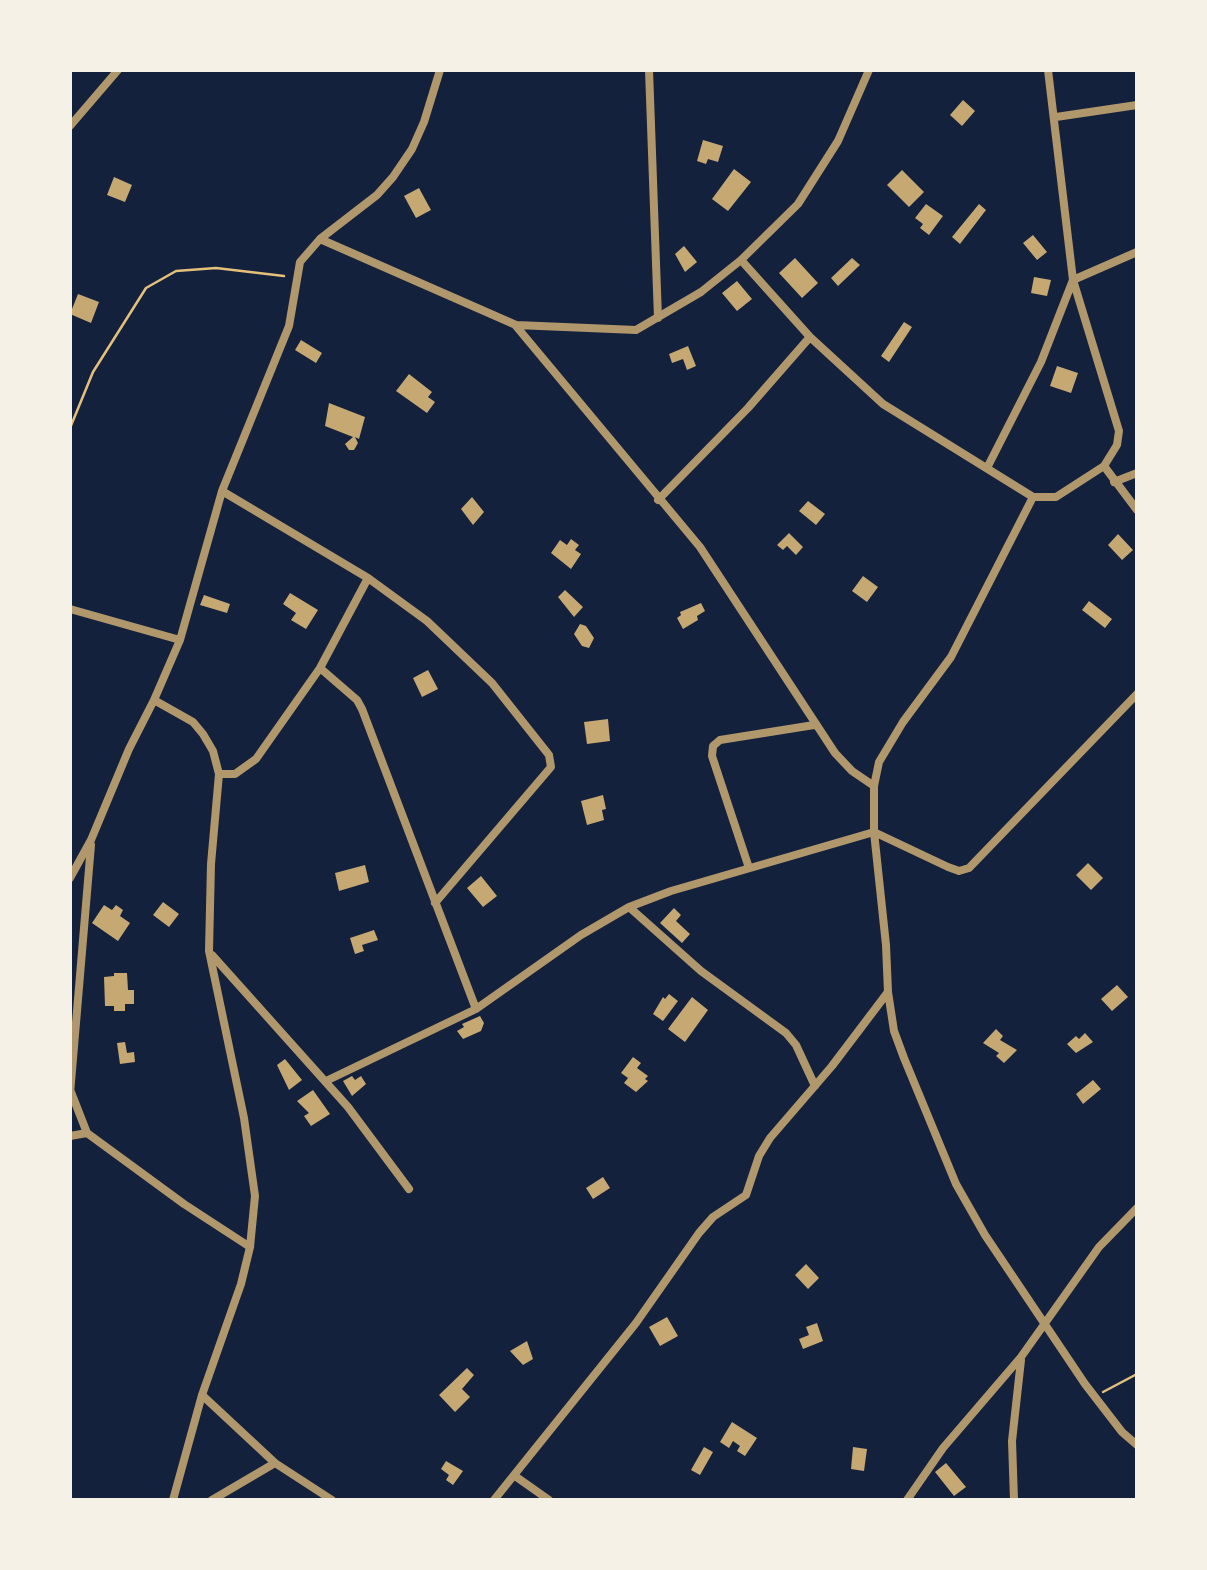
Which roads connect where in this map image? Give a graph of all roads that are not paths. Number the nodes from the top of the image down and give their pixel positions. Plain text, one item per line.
1 (118, 70) edge
2 (440, 70) edge
3 (650, 70) edge
4 (869, 70) edge
5 (1048, 70) edge
6 (1137, 105) edge
7 (1056, 117) junction
8 (70, 126) edge
9 (320, 239) junction
10 (1137, 252) edge
11 (742, 260) junction
12 (1073, 280) junction
13 (658, 318) junction
14 (516, 326) junction
15 (810, 338) junction
16 (1104, 466) junction
17 (988, 468) junction
18 (1137, 473) edge
19 (1114, 482) junction
20 (222, 490) junction
21 (1033, 497) junction
22 (658, 500) junction
23 (1137, 510) edge
24 (368, 578) junction
25 (70, 609) edge
26 (180, 640) junction
27 (320, 668) junction
28 (1137, 694) edge
29 (154, 700) junction
30 (814, 725) junction
31 (220, 774) junction
32 (874, 786) junction
33 (874, 832) junction
34 (91, 840) junction
35 (749, 868) junction
36 (70, 878) edge
37 (434, 904) junction
38 (629, 907) junction
39 (209, 952) junction
40 (888, 992) junction
41 (476, 1008) junction
42 (326, 1081) junction
43 (815, 1086) junction
44 (70, 1093) edge
45 (87, 1133) junction
46 (70, 1136) edge
47 (409, 1190) dead end
48 (1137, 1208) edge
49 (250, 1247) junction
50 (1047, 1322) junction
51 (1021, 1358) junction
52 (202, 1396) junction
53 (1137, 1445) edge
54 (275, 1462) junction
55 (514, 1476) junction
56 (173, 1500) edge
57 (212, 1500) edge
58 (332, 1500) edge
59 (494, 1500) edge
60 (549, 1500) edge
61 (907, 1500) edge
62 (1014, 1500) edge

1 - 8 street
2 - 9 street
3 - 13 street
4 - 11 street
5 - 7 street
6 - 7 street
7 - 12 street
9 - 14 street
9 - 20 street
10 - 12 street
11 - 13 street
11 - 15 street
12 - 16 street
12 - 17 street
13 - 14 street
14 - 22 street
15 - 17 street
15 - 22 street
16 - 19 street
16 - 21 street
17 - 21 street
18 - 19 street
19 - 23 street
20 - 24 street
20 - 26 street
21 - 32 street
22 - 30 street
24 - 27 street
24 - 37 street
25 - 26 street
26 - 29 street
27 - 31 street
27 - 37 street
28 - 33 street
29 - 31 street
29 - 34 street
30 - 32 street
30 - 35 street
31 - 39 street
32 - 33 street
33 - 35 street
33 - 40 street
34 - 36 street
34 - 44 street
35 - 38 street
37 - 41 street
38 - 41 street
38 - 43 street
39 - 42 street
39 - 49 street
40 - 43 street
40 - 50 street
41 - 42 street
42 - 47 street
43 - 55 street
44 - 45 street
45 - 46 street
45 - 49 street
48 - 50 street
49 - 52 street
50 - 51 street
50 - 53 street
51 - 61 street
51 - 62 street
52 - 54 street
52 - 56 street
54 - 57 street
54 - 58 street
55 - 59 street
55 - 60 street

